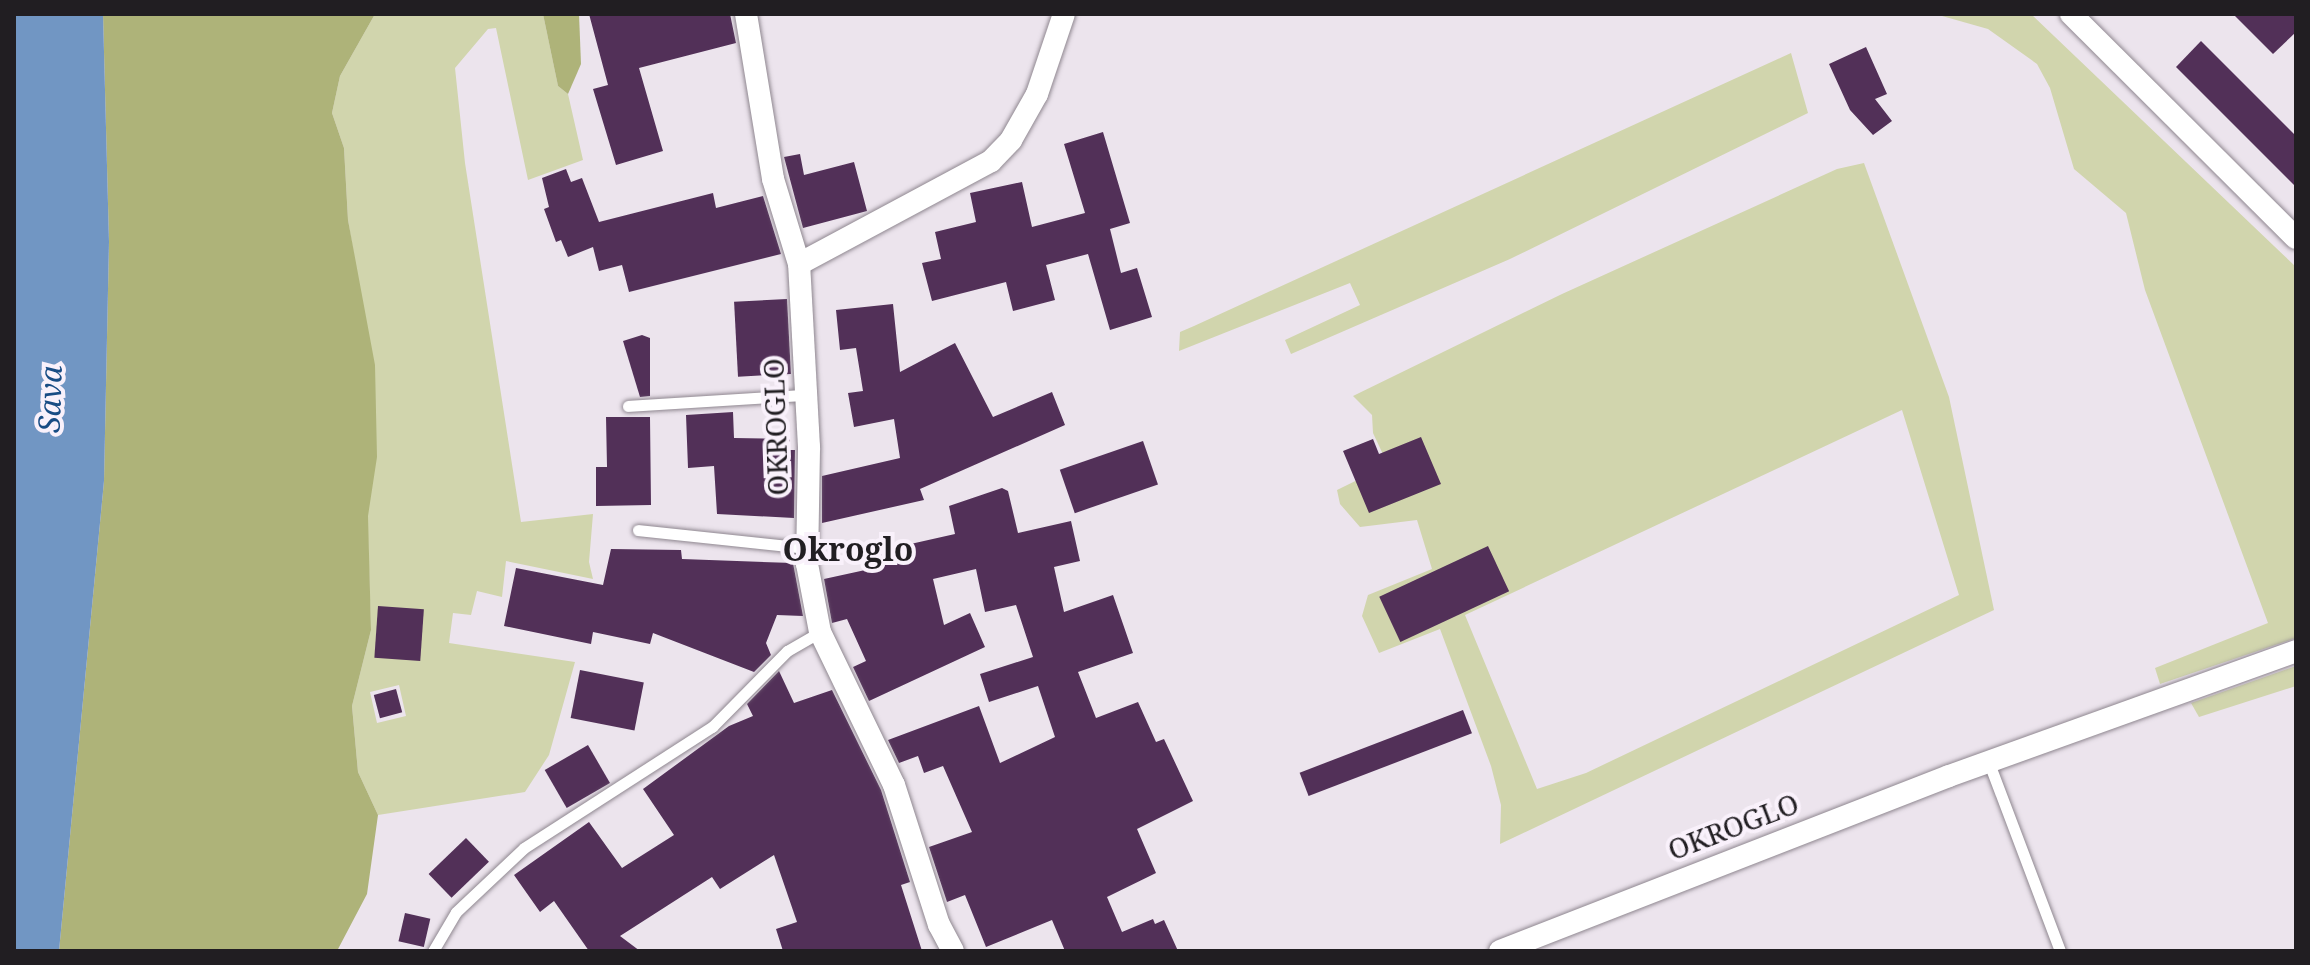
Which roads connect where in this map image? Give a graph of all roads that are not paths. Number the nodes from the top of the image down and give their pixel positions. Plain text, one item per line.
1 (746, 14) edge
2 (1064, 14) edge
3 (2071, 14) edge
4 (2296, 238) edge
5 (799, 264) junction
6 (805, 395) junction
7 (628, 406) dead end
8 (638, 530) dead end
9 (806, 548) junction
10 (820, 632) junction
11 (2296, 651) edge
12 (1989, 763) junction
13 (433, 951) edge
14 (953, 951) edge
15 (1500, 951) edge
16 (2060, 951) edge

1 - 5 street, OKROGLO
2 - 5 street
3 - 4 street
5 - 6 street, OKROGLO
6 - 7 lane
6 - 9 street, OKROGLO
8 - 9 lane
9 - 10 street, OKROGLO
10 - 13 lane
10 - 14 street, OKROGLO
11 - 12 street, OKROGLO
12 - 15 street, OKROGLO
12 - 16 lane

